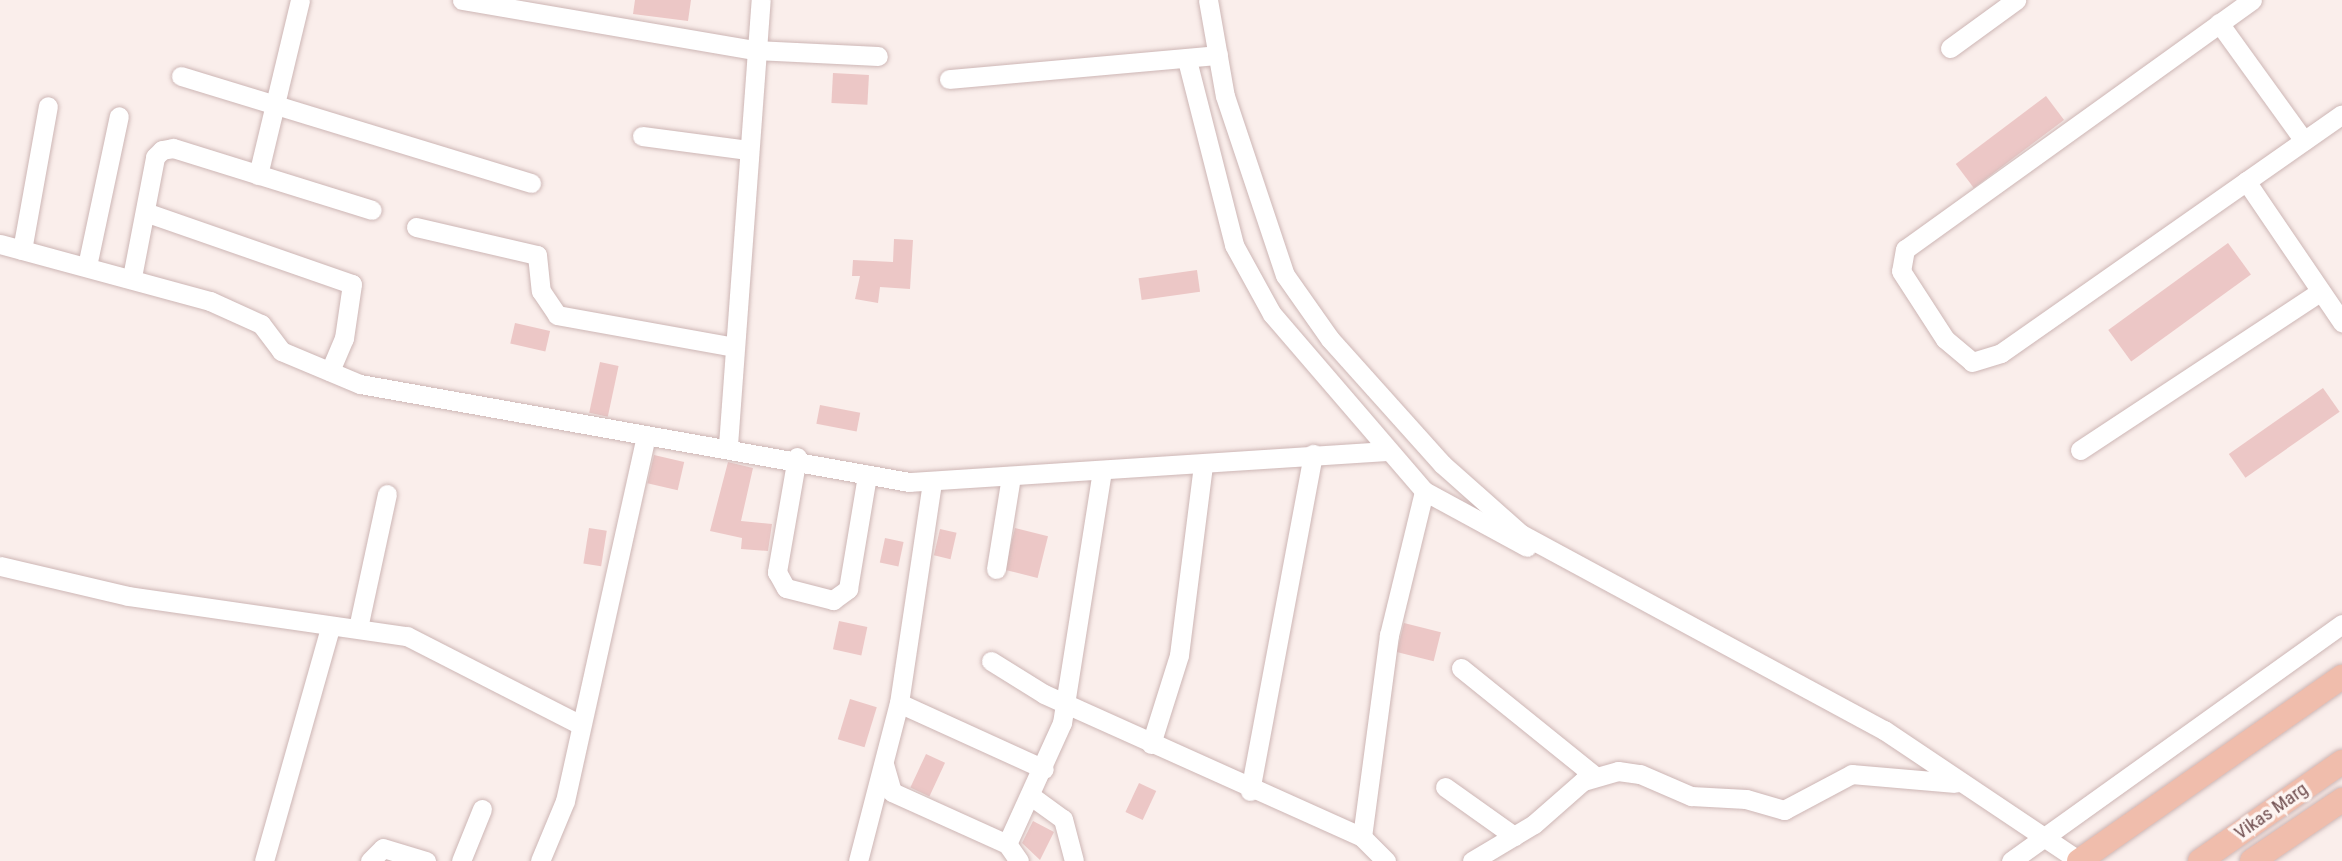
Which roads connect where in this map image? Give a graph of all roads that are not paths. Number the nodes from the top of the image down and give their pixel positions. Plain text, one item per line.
1 (300, 0) edge
2 (462, 0) edge
3 (761, 0) edge
4 (1208, 0) edge
5 (2016, 0) edge
6 (2252, 0) edge
7 (2219, 23) junction
8 (1950, 48) dead end
9 (755, 50) junction
10 (1218, 55) junction
11 (878, 56) dead end
12 (1187, 60) junction
13 (181, 76) dead end
14 (949, 79) dead end
15 (276, 101) junction
16 (48, 106) dead end
17 (2342, 114) edge
18 (119, 116) dead end
19 (642, 136) dead end
20 (2304, 141) junction
21 (748, 150) junction
22 (258, 175) junction
23 (2246, 181) junction
24 (531, 183) dead end
25 (372, 211) dead end
26 (145, 212) junction
27 (416, 227) dead end
28 (0, 244) edge
29 (22, 250) junction
30 (87, 266) junction
31 (132, 277) junction
32 (2320, 292) junction
33 (2342, 322) edge
34 (734, 347) junction
35 (330, 371) junction
36 (645, 439) junction
37 (728, 445) junction
38 (2080, 450) dead end
39 (1385, 451) junction
40 (1312, 454) junction
41 (797, 457) junction
42 (1203, 466) junction
43 (1102, 471) junction
44 (867, 475) junction
45 (1011, 475) junction
46 (932, 483) junction
47 (1424, 491) junction
48 (387, 494) dead end
49 (0, 566) edge
50 (996, 569) dead end
51 (1599, 578) junction
52 (2342, 624) edge
53 (330, 627) junction
54 (358, 628) junction
55 (991, 661) dead end
56 (1461, 668) dead end
57 (2342, 677) edge
58 (899, 703) junction
59 (1066, 703) junction
60 (579, 724) junction
61 (1151, 744) junction
62 (2342, 762) edge
63 (884, 764) junction
64 (1044, 769) junction
65 (1595, 776) junction
66 (1963, 785) junction
67 (1445, 787) dead end
68 (1250, 791) junction
69 (1031, 796) junction
70 (2342, 800) edge
71 (482, 809) dead end
72 (1362, 836) junction
73 (1514, 836) junction
74 (2047, 841) junction
75 (1007, 844) junction
76 (264, 861) edge
77 (370, 861) edge
78 (426, 861) edge
79 (461, 861) edge
80 (540, 861) edge
81 (858, 861) edge
82 (1019, 861) edge
83 (1074, 861) edge
84 (1386, 861) edge
85 (1472, 861) edge
86 (2011, 861) edge
87 (2079, 861) edge
88 (2200, 861) edge
89 (2252, 861) edge

1 - 15 street
2 - 9 street
3 - 9 street
4 - 10 street
5 - 8 street
6 - 7 street
7 - 20 street
7 - 23 street
9 - 11 street
9 - 21 street
10 - 12 street
10 - 51 street
12 - 14 street
12 - 39 street
13 - 15 street
15 - 22 street
15 - 24 street
16 - 29 street
17 - 20 street
18 - 30 street
19 - 21 street
20 - 23 street
21 - 34 street
22 - 25 street
22 - 26 street
23 - 32 street
26 - 31 street
26 - 35 street
27 - 34 street
28 - 29 street
29 - 30 street
30 - 31 street
31 - 35 street
32 - 33 street
32 - 38 street
34 - 37 street
35 - 36 street
36 - 37 street
36 - 60 street
37 - 41 street
39 - 40 street
39 - 47 street
40 - 42 street
40 - 68 street
41 - 44 street
41 - 44 street
42 - 43 street
42 - 61 street
43 - 45 street
43 - 59 street
44 - 46 street
45 - 46 street
45 - 50 street
46 - 58 street
47 - 51 street
47 - 72 street
48 - 54 street
49 - 53 street
51 - 66 street
52 - 74 street
53 - 54 street
53 - 76 street
54 - 60 street
55 - 59 street
56 - 65 street
57 - 87 main road
58 - 63 street
58 - 64 street
59 - 61 street
59 - 64 street
60 - 80 street
61 - 68 street
62 - 88 main road, Vikas Marg
63 - 75 street
63 - 81 street
64 - 69 street
65 - 66 street
65 - 73 street
66 - 74 street
67 - 73 street
68 - 72 street
69 - 75 street
69 - 83 street
70 - 89 main road
71 - 79 street
72 - 84 street
73 - 85 street
74 - 86 street
74 - 87 street
75 - 82 street
77 - 78 street

